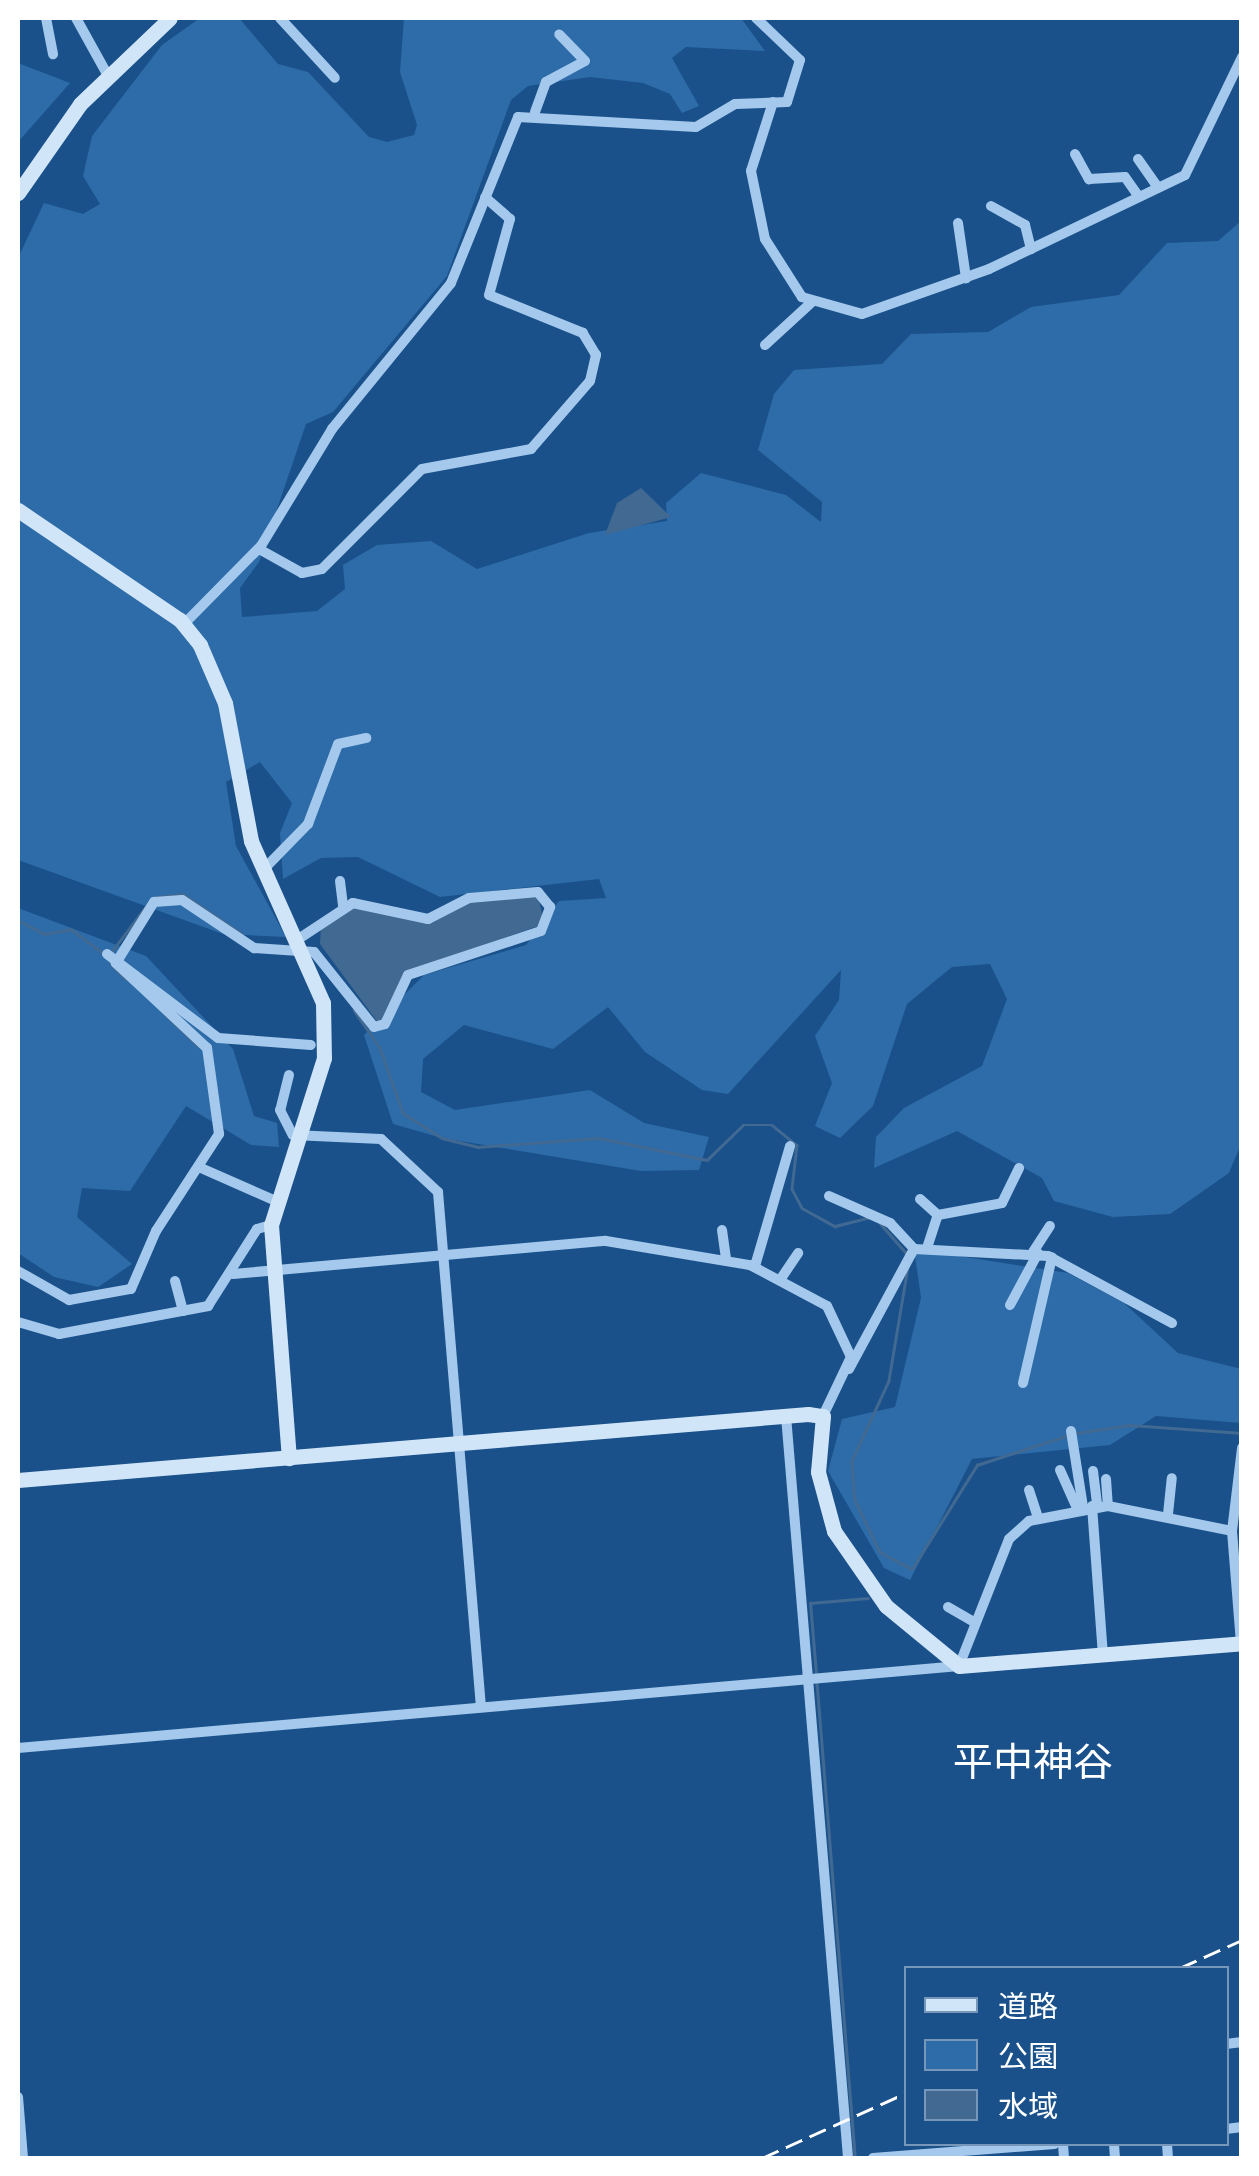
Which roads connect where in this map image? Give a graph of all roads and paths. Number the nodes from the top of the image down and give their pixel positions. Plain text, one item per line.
1 (46, 18) edge
2 (76, 18) edge
3 (170, 18) edge
4 (280, 18) edge
5 (756, 18) edge
6 (559, 34) dead end
7 (53, 54) dead end
8 (1242, 58) edge
9 (108, 74) junction
10 (335, 78) dead end
11 (774, 102) junction
12 (535, 112) junction
13 (1075, 154) dead end
14 (1138, 159) dead end
15 (1158, 188) junction
16 (18, 193) edge
17 (484, 197) junction
18 (1139, 197) junction
19 (990, 206) dead end
20 (958, 223) dead end
21 (1031, 250) junction
22 (966, 278) junction
23 (812, 302) junction
24 (764, 345) dead end
25 (18, 510) edge
26 (258, 549) junction
27 (184, 624) junction
28 (366, 738) dead end
29 (266, 868) junction
30 (340, 881) dead end
31 (343, 906) junction
32 (303, 944) junction
33 (112, 956) junction
34 (310, 1045) dead end
35 (289, 1075) dead end
36 (301, 1137) junction
37 (790, 1146) dead end
38 (201, 1168) junction
39 (1019, 1168) dead end
40 (829, 1196) dead end
41 (920, 1199) dead end
42 (278, 1202) junction
43 (938, 1215) junction
44 (271, 1225) junction
45 (1050, 1226) dead end
46 (722, 1230) dead end
47 (927, 1248) junction
48 (914, 1249) junction
49 (798, 1252) dead end
50 (1036, 1253) junction
51 (443, 1257) junction
52 (1052, 1257) junction
53 (726, 1260) junction
54 (755, 1266) junction
55 (18, 1272) edge
56 (272, 1272) junction
57 (233, 1274) junction
58 (782, 1277) junction
59 (175, 1281) dead end
60 (1010, 1306) dead end
61 (183, 1312) junction
62 (18, 1322) edge
63 (1172, 1323) dead end
64 (849, 1369) junction
65 (1023, 1382) dead end
66 (786, 1416) junction
67 (823, 1416) junction
68 (1071, 1431) dead end
69 (459, 1444) junction
70 (1242, 1448) edge
71 (288, 1458) junction
72 (1060, 1470) dead end
73 (1093, 1471) dead end
74 (1172, 1478) dead end
75 (1106, 1479) dead end
76 (18, 1480) edge
77 (1029, 1490) dead end
78 (1091, 1506) junction
79 (1168, 1514) junction
80 (1038, 1517) junction
81 (1232, 1531) junction
82 (948, 1607) dead end
83 (972, 1621) junction
84 (1241, 1643) edge
85 (1103, 1656) junction
86 (958, 1666) junction
87 (808, 1679) junction
88 (481, 1708) junction
89 (18, 1748) edge
90 (18, 2097) edge
91 (984, 2150) edge
92 (1013, 2153) edge
93 (23, 2158) edge
94 (848, 2158) edge
95 (874, 2158) edge

1 - 7 street
2 - 9 street
3 - 9 street
4 - 10 street
5 - 11 street
6 - 12 street
8 - 15 street
9 - 16 street
11 - 12 street
11 - 23 street
12 - 17 street
13 - 18 street
14 - 15 street
15 - 18 street
17 - 26 street
17 - 26 street
18 - 21 street
19 - 21 street
20 - 22 street
21 - 22 street
22 - 23 street
23 - 24 street
25 - 27 street
26 - 27 street
27 - 29 street
28 - 29 street
29 - 32 street
30 - 31 street
31 - 32 street
31 - 32 street
32 - 33 street
32 - 36 street
33 - 34 street
33 - 38 street
35 - 36 street
36 - 42 street
36 - 51 street
37 - 54 street
38 - 42 street
38 - 55 street
39 - 43 street
40 - 48 street
41 - 43 street
42 - 44 street
43 - 47 street
44 - 56 street
44 - 57 street
45 - 50 street
46 - 53 street
47 - 48 street
47 - 50 street
48 - 64 street
49 - 58 street
50 - 52 street
50 - 60 street
51 - 53 street
51 - 56 street
51 - 69 street
52 - 63 street
52 - 65 street
53 - 54 street
54 - 58 street
56 - 57 street
56 - 71 street
57 - 61 street
58 - 64 street
59 - 61 street
61 - 62 street
64 - 67 street
66 - 67 street
66 - 69 street
66 - 87 street
67 - 86 street
68 - 78 street
69 - 71 street
69 - 88 street
70 - 81 street
71 - 76 street
72 - 78 street
73 - 78 street
74 - 79 street
75 - 78 street
77 - 80 street
78 - 79 street
78 - 80 street
78 - 85 street
79 - 81 street
80 - 83 street
81 - 84 street
82 - 83 street
83 - 86 street
84 - 85 street
85 - 86 street
86 - 87 street
87 - 88 street
87 - 94 street
88 - 89 street
90 - 93 street
91 - 92 street
91 - 95 street

